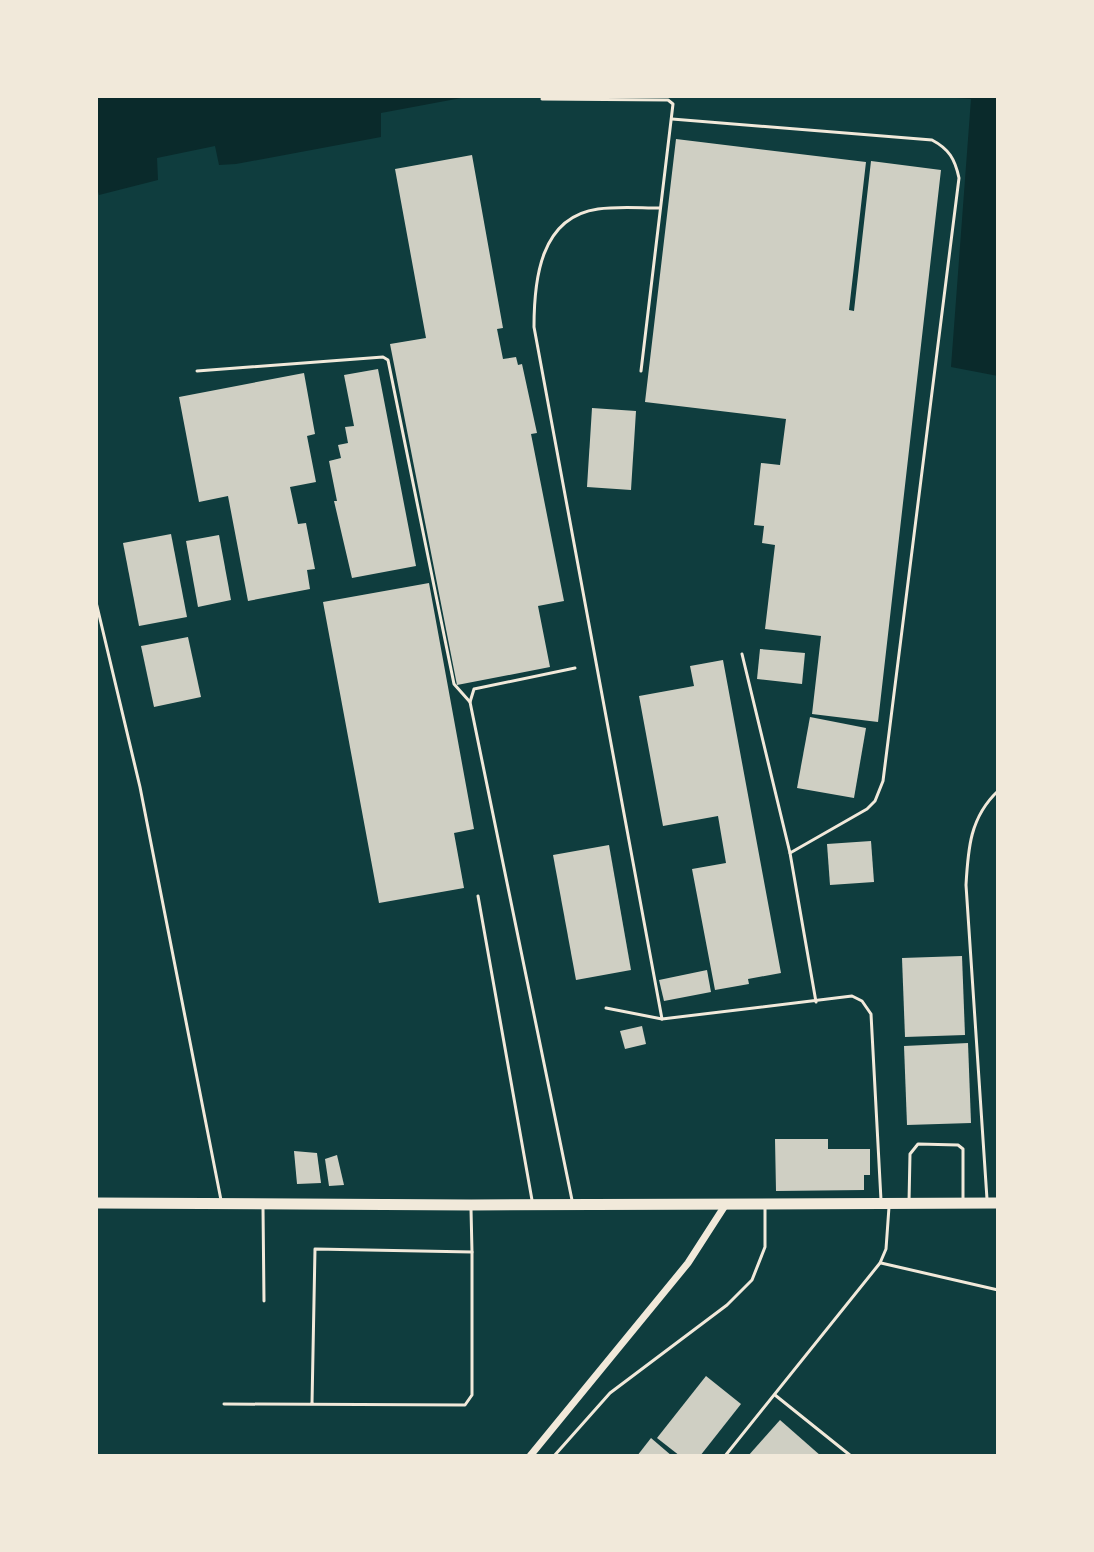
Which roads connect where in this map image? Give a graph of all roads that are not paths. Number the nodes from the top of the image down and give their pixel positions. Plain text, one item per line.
1 (542, 99) dead end
2 (672, 119) junction
3 (660, 208) junction
4 (197, 371) dead end
5 (641, 371) dead end
6 (96, 602) edge
7 (742, 654) dead end
8 (575, 668) dead end
9 (470, 702) junction
10 (998, 791) edge
11 (790, 853) junction
12 (478, 896) dead end
13 (816, 1002) junction
14 (606, 1008) dead end
15 (662, 1019) junction
16 (963, 1201) junction
17 (96, 1203) edge
18 (533, 1203) junction
19 (573, 1203) junction
20 (885, 1203) junction
21 (909, 1203) junction
22 (993, 1203) edge
23 (221, 1204) junction
24 (263, 1204) junction
25 (726, 1204) junction
26 (765, 1204) junction
27 (471, 1205) junction
28 (472, 1252) junction
29 (880, 1263) junction
30 (998, 1290) edge
31 (264, 1301) dead end
32 (775, 1395) junction
33 (224, 1404) dead end
34 (312, 1404) junction
35 (530, 1456) edge
36 (554, 1456) edge
37 (725, 1456) edge
38 (851, 1456) edge

1 - 2 lane
2 - 3 lane
2 - 11 lane
3 - 5 lane
3 - 15 lane
4 - 9 lane
6 - 23 lane
7 - 11 lane
8 - 9 lane
9 - 19 lane
10 - 22 lane
11 - 13 lane
12 - 18 lane
13 - 15 lane
13 - 20 lane
14 - 15 lane
16 - 21 main road
16 - 21 lane
16 - 22 main road
17 - 23 main road
18 - 19 main road
18 - 27 main road
19 - 25 main road
20 - 21 main road
20 - 26 main road
20 - 29 lane
23 - 24 main road
24 - 27 main road
24 - 31 lane
25 - 26 main road
25 - 35 street
26 - 36 lane
27 - 28 lane
28 - 34 lane
28 - 34 lane
29 - 30 lane
29 - 32 lane
32 - 37 lane
32 - 38 lane
33 - 34 lane

